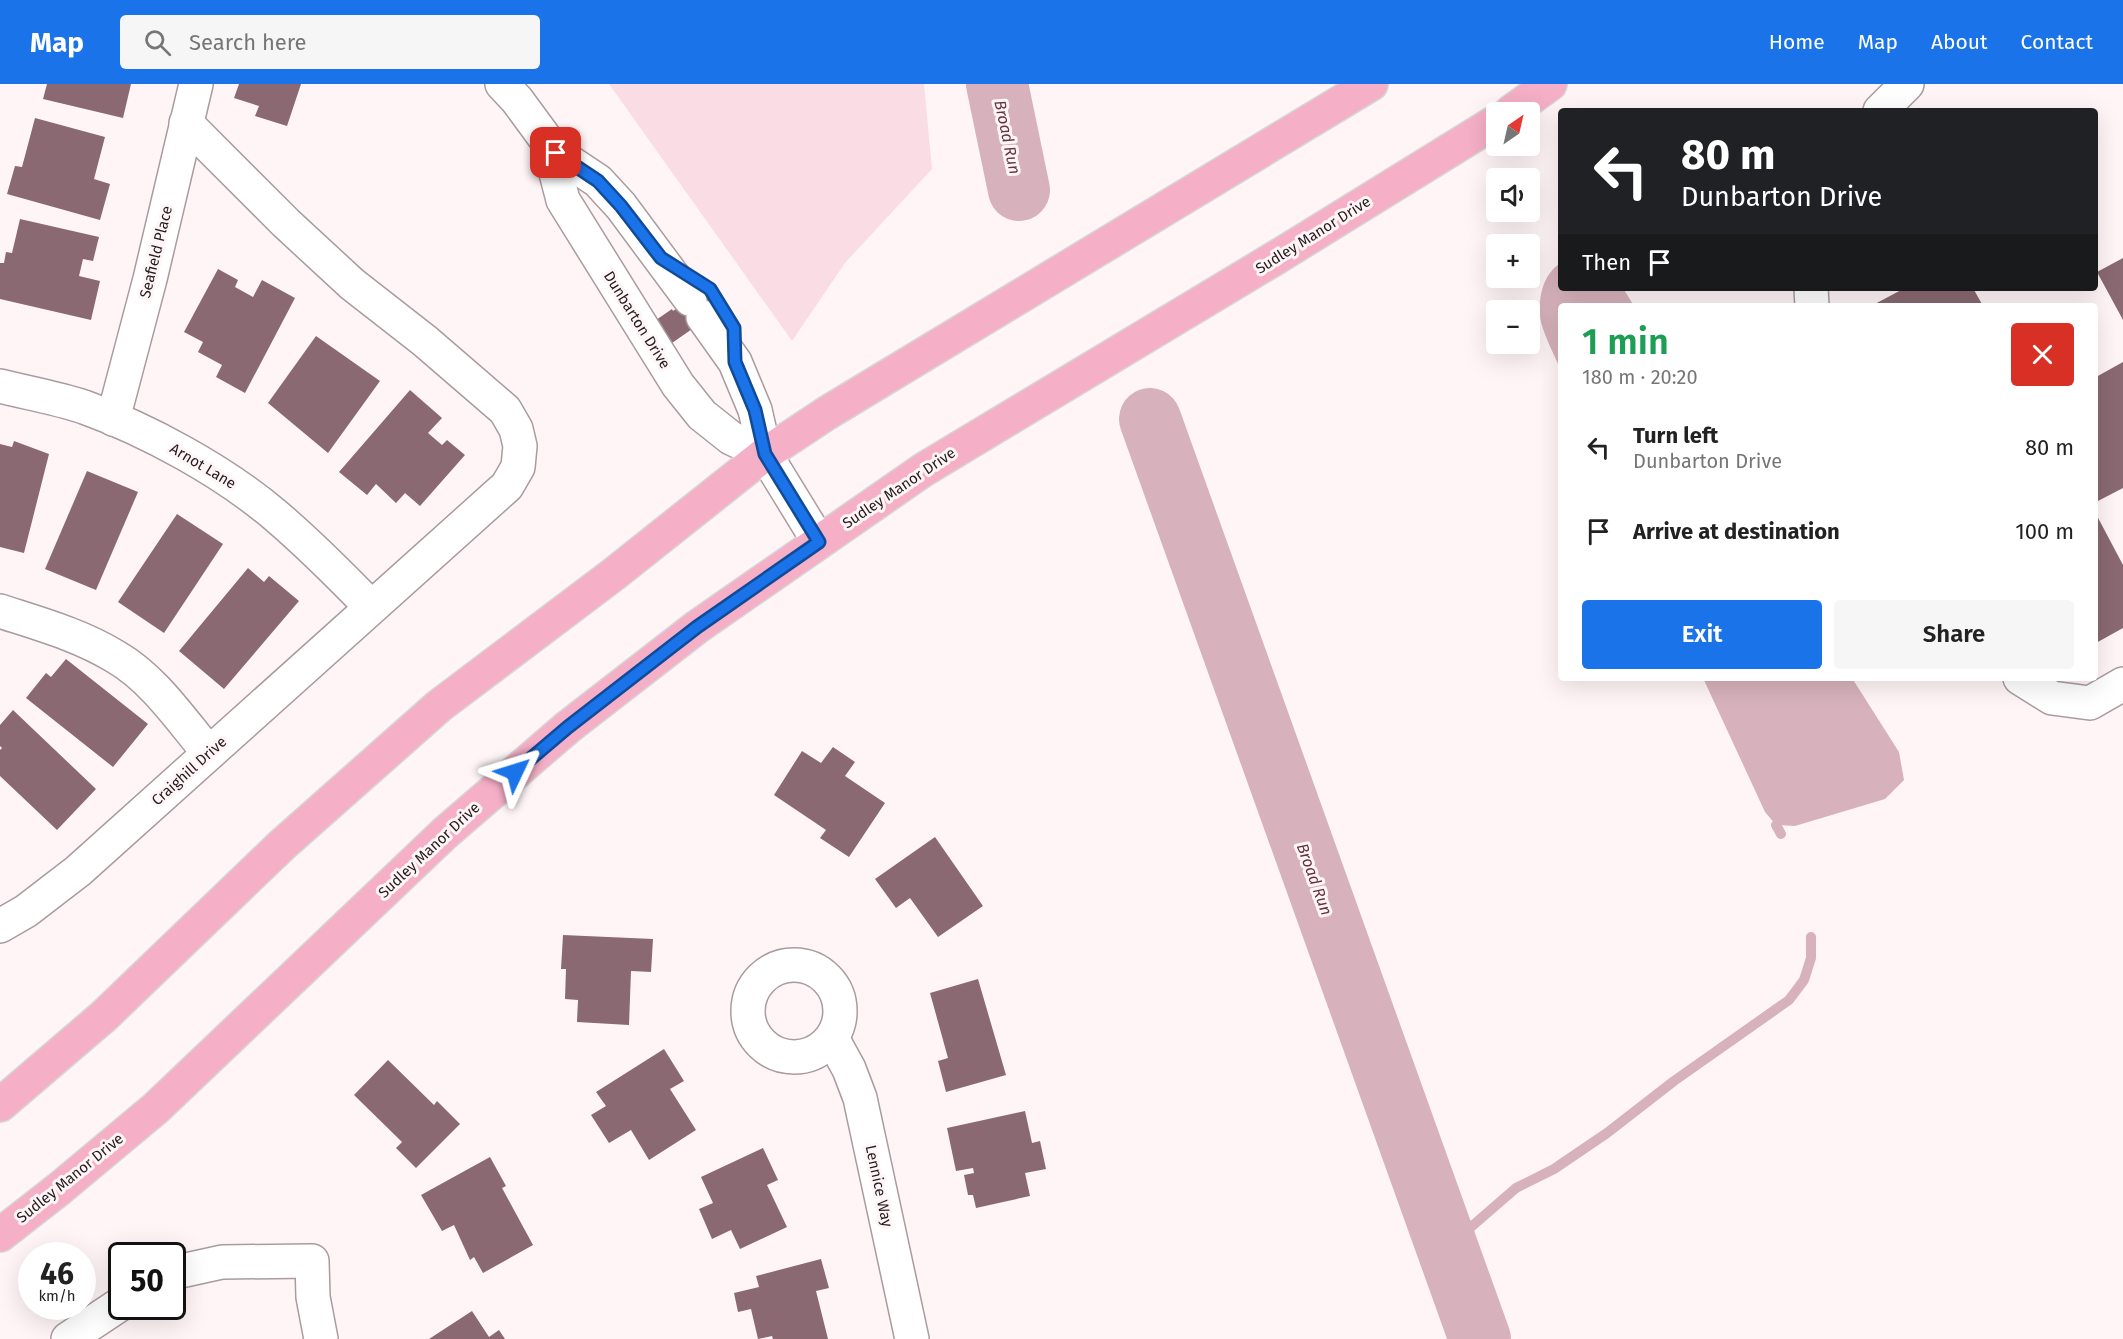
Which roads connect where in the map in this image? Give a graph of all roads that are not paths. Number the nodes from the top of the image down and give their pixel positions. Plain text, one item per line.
1 (196, 84) edge
2 (502, 84) edge
3 (1371, 84) edge
4 (1550, 84) edge
5 (1907, 84) edge
6 (1525, 102) edge
7 (1883, 108) edge
8 (186, 123) junction
9 (1486, 128) edge
10 (556, 153) junction
11 (661, 258) junction
12 (735, 362) junction
13 (0, 386) edge
14 (113, 419) junction
15 (765, 454) junction
16 (819, 542) junction
17 (371, 607) junction
18 (0, 612) edge
19 (2025, 681) edge
20 (2123, 684) edge
21 (209, 753) junction
22 (0, 926) edge
23 (832, 1038) dead end
24 (0, 1105) edge
25 (0, 1235) edge
26 (186, 1270) edge
27 (108, 1312) edge
28 (68, 1339) edge
29 (321, 1339) edge
30 (912, 1339) edge

1 - 8 street, Seafield Place
2 - 10 street
3 - 15 main road
4 - 6 main road
5 - 7 street
8 - 14 street, Seafield Place
8 - 17 street, Craighill Drive
9 - 16 main road, Sudley Manor Drive
10 - 11 street
10 - 15 street, Dunbarton Drive
11 - 12 street
11 - 12 street
12 - 15 street
13 - 14 street, Arnot Lane
14 - 17 street, Arnot Lane
15 - 16 street
15 - 24 main road
16 - 25 main road, Sudley Manor Drive
17 - 21 street, Craighill Drive
18 - 21 street
19 - 20 street
21 - 22 street, Craighill Drive
23 - 30 street, Lennice Way
26 - 29 street
27 - 28 street

